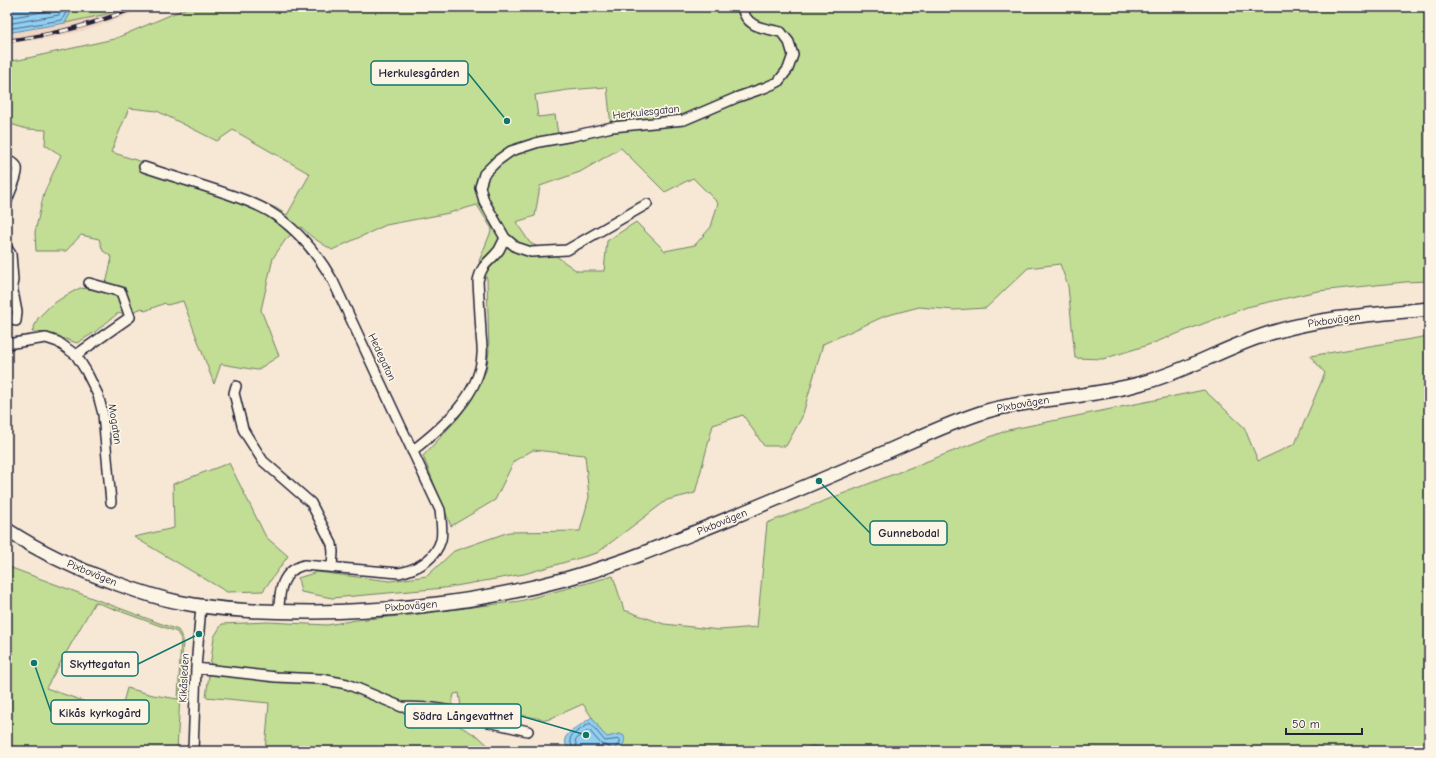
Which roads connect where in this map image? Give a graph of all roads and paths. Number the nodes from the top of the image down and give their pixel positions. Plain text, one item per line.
1 (742, 7) edge
2 (7, 161) edge
3 (144, 168) dead end
4 (7, 201) edge
5 (647, 204) dead end
6 (505, 238) junction
7 (7, 248) edge
8 (89, 283) dead end
9 (1429, 309) edge
10 (16, 321) dead end
11 (7, 344) edge
12 (76, 354) junction
13 (236, 386) dead end
14 (412, 451) junction
15 (111, 502) dead end
16 (7, 530) edge
17 (332, 567) junction
18 (201, 606) junction
19 (279, 612) junction
20 (196, 668) junction
21 (528, 731) dead end
22 (193, 751) edge

1 - 6 street, Herkulesgatan
2 - 4 street
3 - 14 street, Hedegatan
5 - 6 street, Herkulesgatan
6 - 14 street
7 - 10 street
8 - 12 street
9 - 19 street, Pixbovägen
11 - 12 street, Mogatan
12 - 15 street, Mogatan
13 - 17 street
14 - 17 street, Hedegatan
16 - 18 street, Pixbovägen
17 - 19 street, Hedegatan
18 - 19 street, Pixbovägen
18 - 20 street, Kikåsleden
20 - 21 street
20 - 22 street, Kikåsleden

